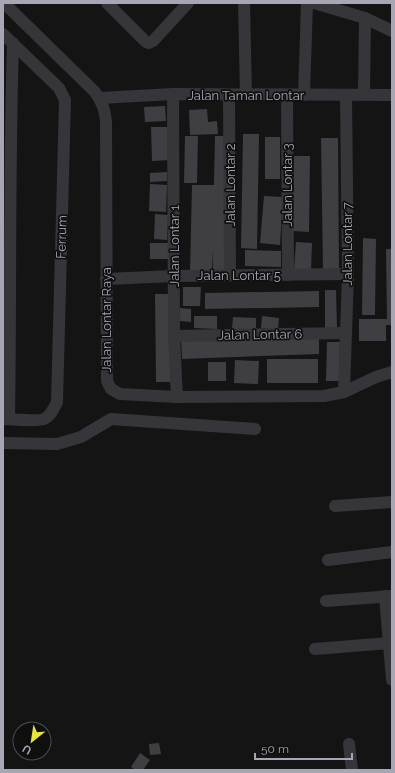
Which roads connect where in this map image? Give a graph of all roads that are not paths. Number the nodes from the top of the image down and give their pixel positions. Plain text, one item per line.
1 (107, 3) edge
2 (188, 3) edge
3 (244, 3) edge
4 (307, 3) edge
5 (314, 3) edge
6 (7, 4) edge
7 (365, 18) junction
8 (392, 30) edge
9 (3, 34) edge
10 (13, 43) junction
11 (173, 94) junction
12 (229, 95) junction
13 (246, 95) junction
14 (287, 95) junction
15 (304, 95) junction
16 (346, 95) junction
17 (364, 95) junction
18 (392, 95) edge
19 (100, 98) junction
20 (348, 274) junction
21 (230, 275) junction
22 (288, 275) junction
23 (174, 276) junction
24 (106, 279) junction
25 (346, 333) junction
26 (174, 336) junction
27 (392, 372) edge
28 (344, 392) junction
29 (177, 397) junction
30 (6, 419) edge
31 (255, 430) dead end
32 (3, 443) edge
33 (392, 502) edge
34 (335, 506) dead end
35 (392, 552) edge
36 (328, 560) dead end
37 (388, 596) edge
38 (326, 601) dead end
39 (389, 644) junction
40 (315, 649) dead end
41 (392, 680) edge
42 (349, 744) dead end
43 (352, 770) edge

1 - 2 street
3 - 13 street
4 - 15 street
5 - 7 street
6 - 19 street, Jalan Lontar Raya
7 - 8 street
7 - 17 street
9 - 10 street, Ferrum
10 - 30 street
10 - 30 street, Ferrum
11 - 12 street, Jalan Taman Lontar
11 - 19 street, Jalan Taman Lontar
11 - 23 street, Jalan Lontar 1
12 - 13 street, Jalan Taman Lontar
12 - 21 street, Jalan Lontar 2
13 - 14 street, Jalan Taman Lontar
14 - 15 street, Jalan Taman Lontar
14 - 22 street, Jalan Lontar 3
15 - 16 street, Jalan Taman Lontar
16 - 17 street, Jalan Taman Lontar
16 - 20 street, Jalan Lontar 7
17 - 18 street, Jalan Taman Lontar
19 - 24 street, Jalan Lontar Raya
20 - 22 street, Jalan Lontar 5
20 - 25 street, Jalan Lontar 7
21 - 22 street, Jalan Lontar 5
21 - 23 street, Jalan Lontar 5
23 - 24 street, Jalan Lontar 5
23 - 26 street, Jalan Lontar 1
24 - 29 street, Jalan Lontar Raya
25 - 26 street, Jalan Lontar 6
25 - 28 street, Jalan Lontar 7
26 - 29 street, Jalan Lontar 1
27 - 28 street, Jalan Lontar Raya
28 - 29 street, Jalan Lontar Raya
31 - 32 street
33 - 34 street
35 - 36 street
37 - 38 street
37 - 39 street
39 - 40 street
39 - 41 street
42 - 43 street

